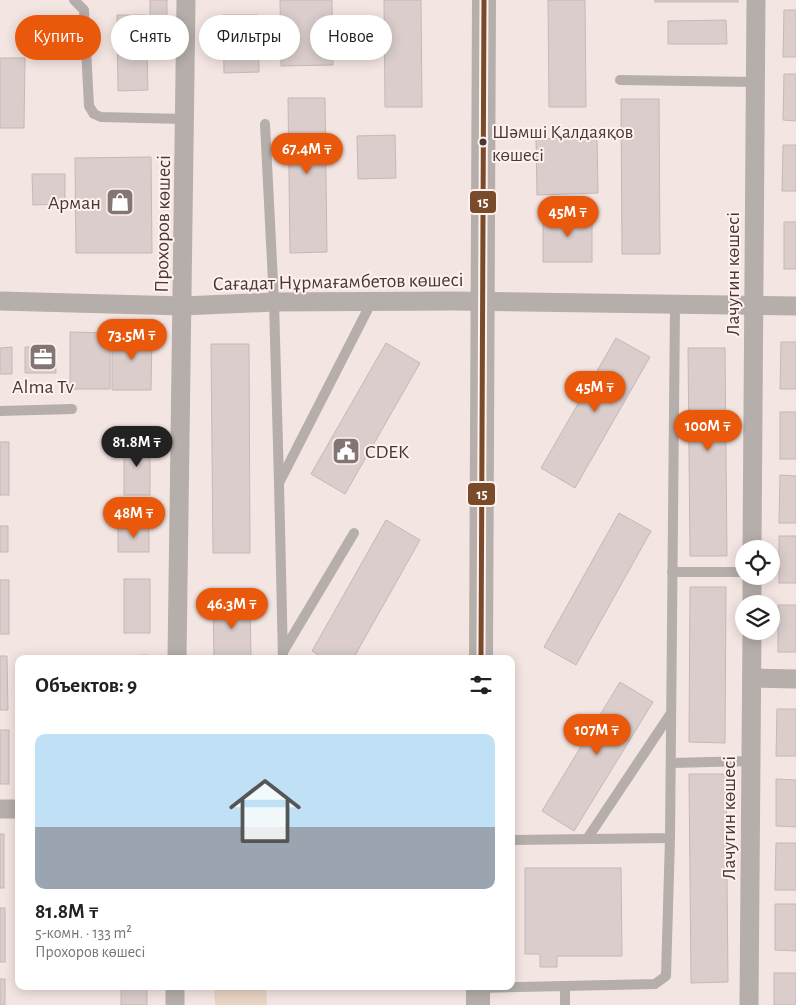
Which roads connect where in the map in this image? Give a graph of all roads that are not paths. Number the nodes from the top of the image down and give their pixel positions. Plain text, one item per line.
1 (74, 0) edge
2 (186, 0) edge
3 (484, 0) edge
4 (756, 0) edge
5 (620, 80) dead end
6 (755, 82) junction
7 (185, 119) junction
8 (265, 124) dead end
9 (0, 301) edge
10 (274, 302) junction
11 (371, 302) junction
12 (482, 302) junction
13 (675, 305) junction
14 (754, 305) junction
15 (183, 306) junction
16 (796, 306) edge
17 (72, 409) dead end
18 (0, 411) edge
19 (279, 483) junction
20 (354, 533) dead end
21 (752, 540) edge
22 (672, 572) junction
23 (735, 572) edge
24 (752, 640) edge
25 (177, 655) edge
26 (283, 655) edge
27 (480, 655) edge
28 (752, 678) junction
29 (796, 679) edge
30 (671, 713) junction
31 (751, 761) junction
32 (671, 763) junction
33 (0, 809) edge
34 (15, 809) edge
35 (670, 838) junction
36 (587, 839) junction
37 (515, 840) edge
38 (565, 986) junction
39 (175, 990) edge
40 (478, 993) edge
41 (175, 1005) edge
42 (565, 1005) edge
43 (749, 1005) edge

1 - 7 lane
2 - 7 street, Прохоров көшесі
3 - 12 street
4 - 6 street, Лачугин көшесі
5 - 6 lane
6 - 14 street, Лачугин көшесі
7 - 15 street, Прохоров көшесі
8 - 10 lane
9 - 15 street, Сағадат Нұрмағамбетов көшесі
10 - 11 street, Сағадат Нұрмағамбетов көшесі
10 - 15 street, Сағадат Нұрмағамбетов көшесі
10 - 19 lane
11 - 12 street, Сағадат Нұрмағамбетов көшесі
11 - 19 lane
12 - 13 street, Сағадат Нұрмағамбетов көшесі
12 - 27 street
13 - 14 street, Сағадат Нұрмағамбетов көшесі
13 - 22 lane
14 - 16 street, Сағадат Нұрмағамбетов көшесі
14 - 21 street, Лачугин көшесі
15 - 25 street, Прохоров көшесі
17 - 18 lane
19 - 26 lane
20 - 26 lane
22 - 23 lane
22 - 30 lane
24 - 28 street, Лачугин көшесі
28 - 29 street
28 - 31 street, Лачугин көшесі
30 - 32 lane
30 - 36 lane
31 - 32 lane
31 - 43 street, Лачугин көшесі
32 - 35 lane
33 - 34 street
35 - 36 lane
35 - 38 lane
36 - 37 lane
38 - 40 lane
38 - 42 lane
39 - 41 street

